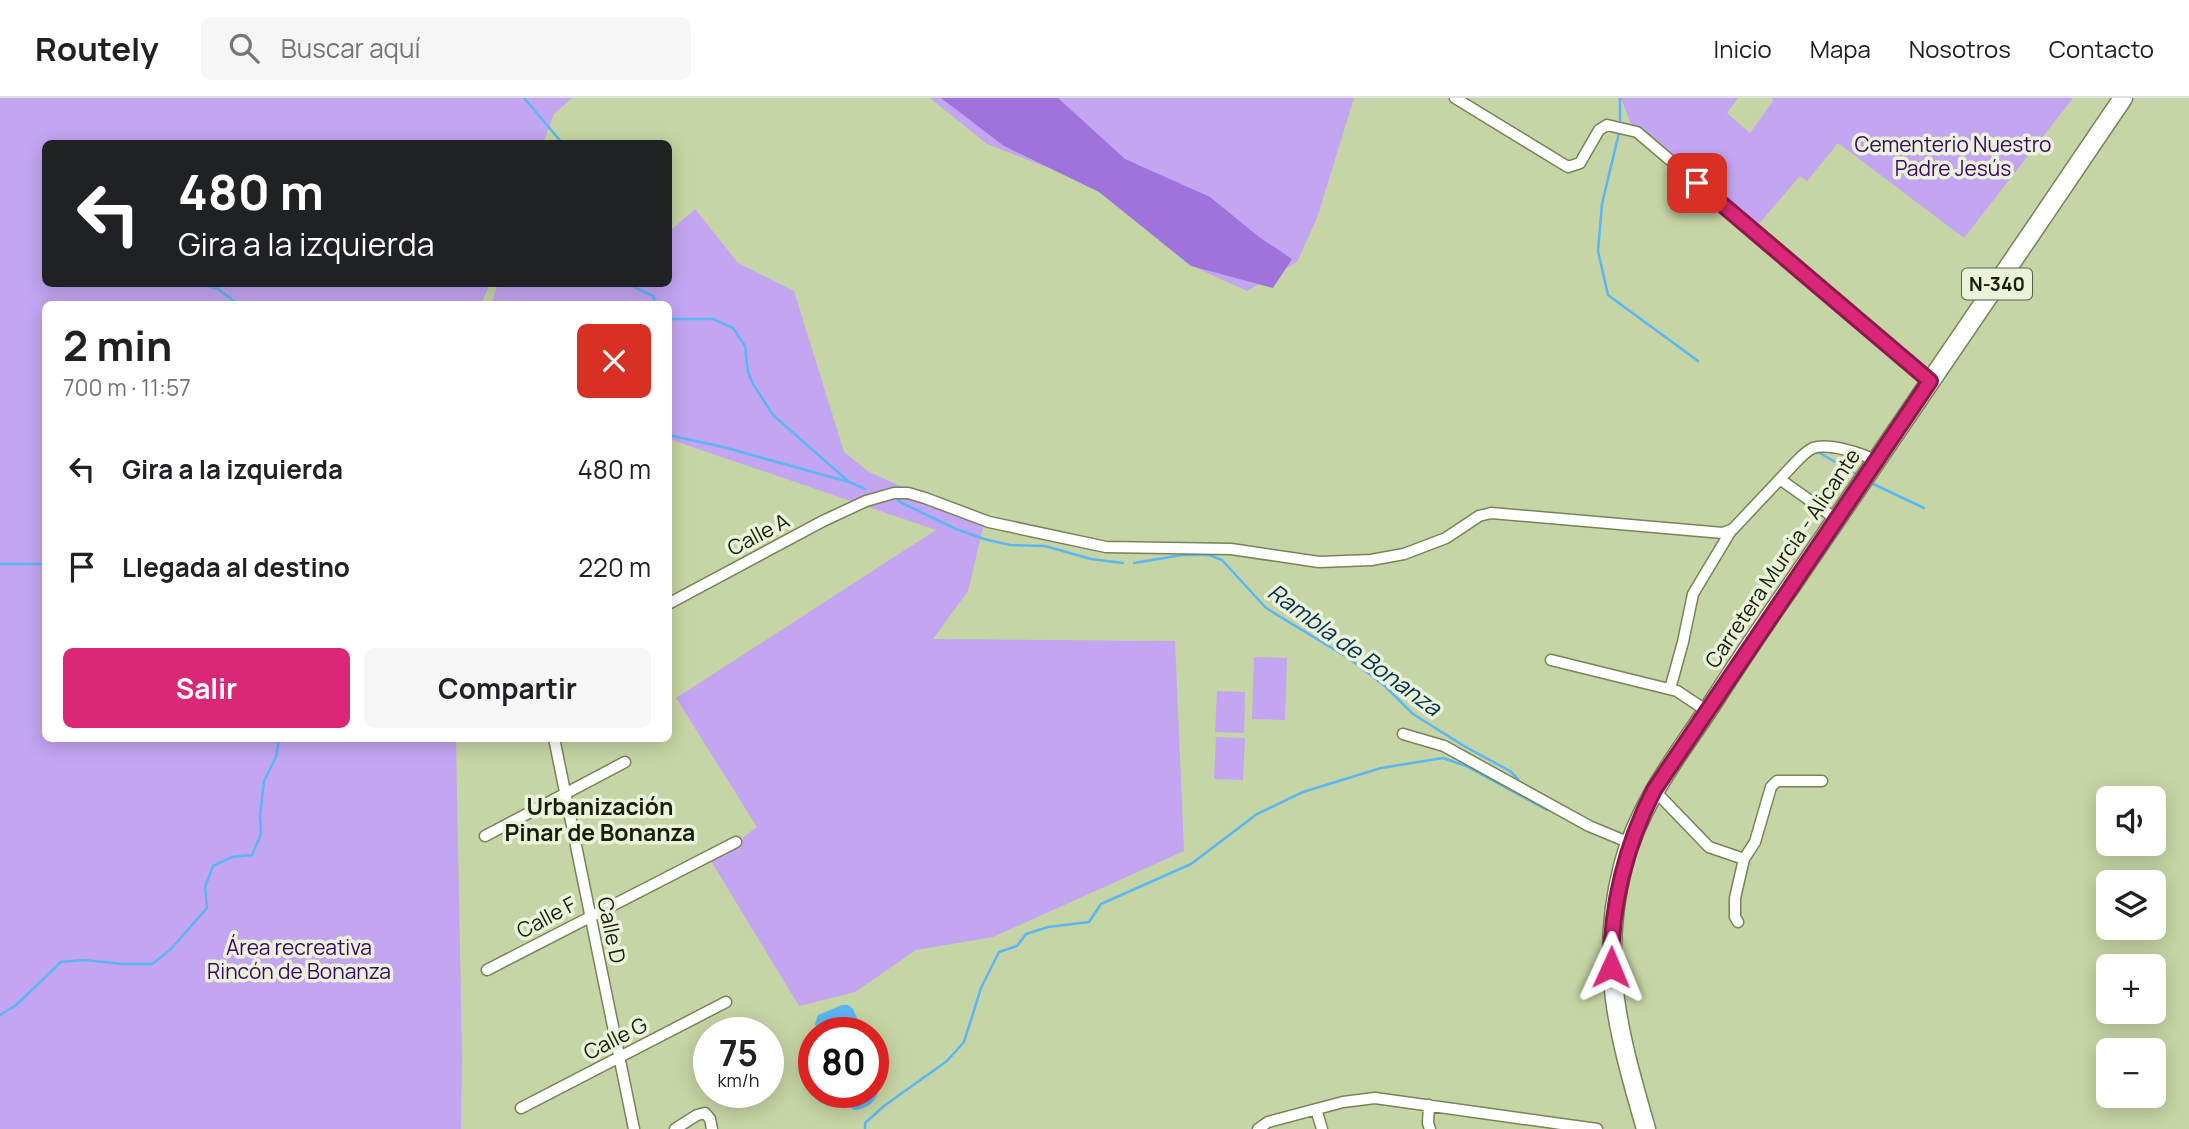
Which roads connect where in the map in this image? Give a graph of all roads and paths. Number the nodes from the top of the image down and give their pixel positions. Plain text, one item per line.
1 (1455, 98) edge
2 (2123, 98) edge
3 (1930, 381) junction
4 (1873, 465) junction
5 (1781, 480) junction
6 (1836, 519) junction
7 (1733, 529) junction
8 (672, 602) edge
9 (1551, 660) dead end
10 (1670, 689) junction
11 (1707, 711) junction
12 (1403, 734) dead end
13 (555, 742) edge
14 (625, 762) dead end
15 (1822, 781) dead end
16 (1654, 790) junction
17 (565, 794) junction
18 (485, 836) dead end
19 (736, 842) dead end
20 (1630, 843) junction
21 (1744, 859) junction
22 (590, 916) junction
23 (1738, 922) dead end
24 (487, 970) dead end
25 (726, 1002) dead end
26 (619, 1058) junction
27 (1429, 1105) junction
28 (521, 1108) dead end
29 (1316, 1110) junction
30 (1532, 1124) edge
31 (634, 1129) edge
32 (675, 1129) edge
33 (712, 1129) edge
34 (1258, 1129) edge
35 (1322, 1129) edge
36 (1430, 1129) edge
37 (1597, 1129) edge
38 (1646, 1129) edge

1 - 3 street
2 - 3 highway, Carretera Murcia - Alicante / N-340
3 - 4 highway, Carretera Murcia - Alicante / N-340
4 - 5 street
4 - 6 highway, Carretera Murcia - Alicante / N-340
5 - 6 street
5 - 7 street
6 - 11 highway, Carretera Murcia - Alicante / N-340
7 - 8 street, Calle A
7 - 10 street
9 - 10 street
10 - 11 street
11 - 16 highway, Carretera Murcia - Alicante / N-340
12 - 20 street
13 - 17 street, Calle D
14 - 17 street
15 - 21 street
16 - 20 highway, Carretera Murcia - Alicante / N-340
16 - 21 street
17 - 18 street
17 - 22 street, Calle D
19 - 22 street, Calle F
20 - 38 highway, Carretera Murcia - Alicante / N-340
21 - 23 street
22 - 24 street, Calle F
22 - 26 street, Calle D
25 - 26 street, Calle G
26 - 28 street, Calle G
26 - 31 street, Calle D
27 - 29 street
27 - 30 street
27 - 36 street
29 - 34 street
29 - 35 street
30 - 37 street
32 - 33 street

